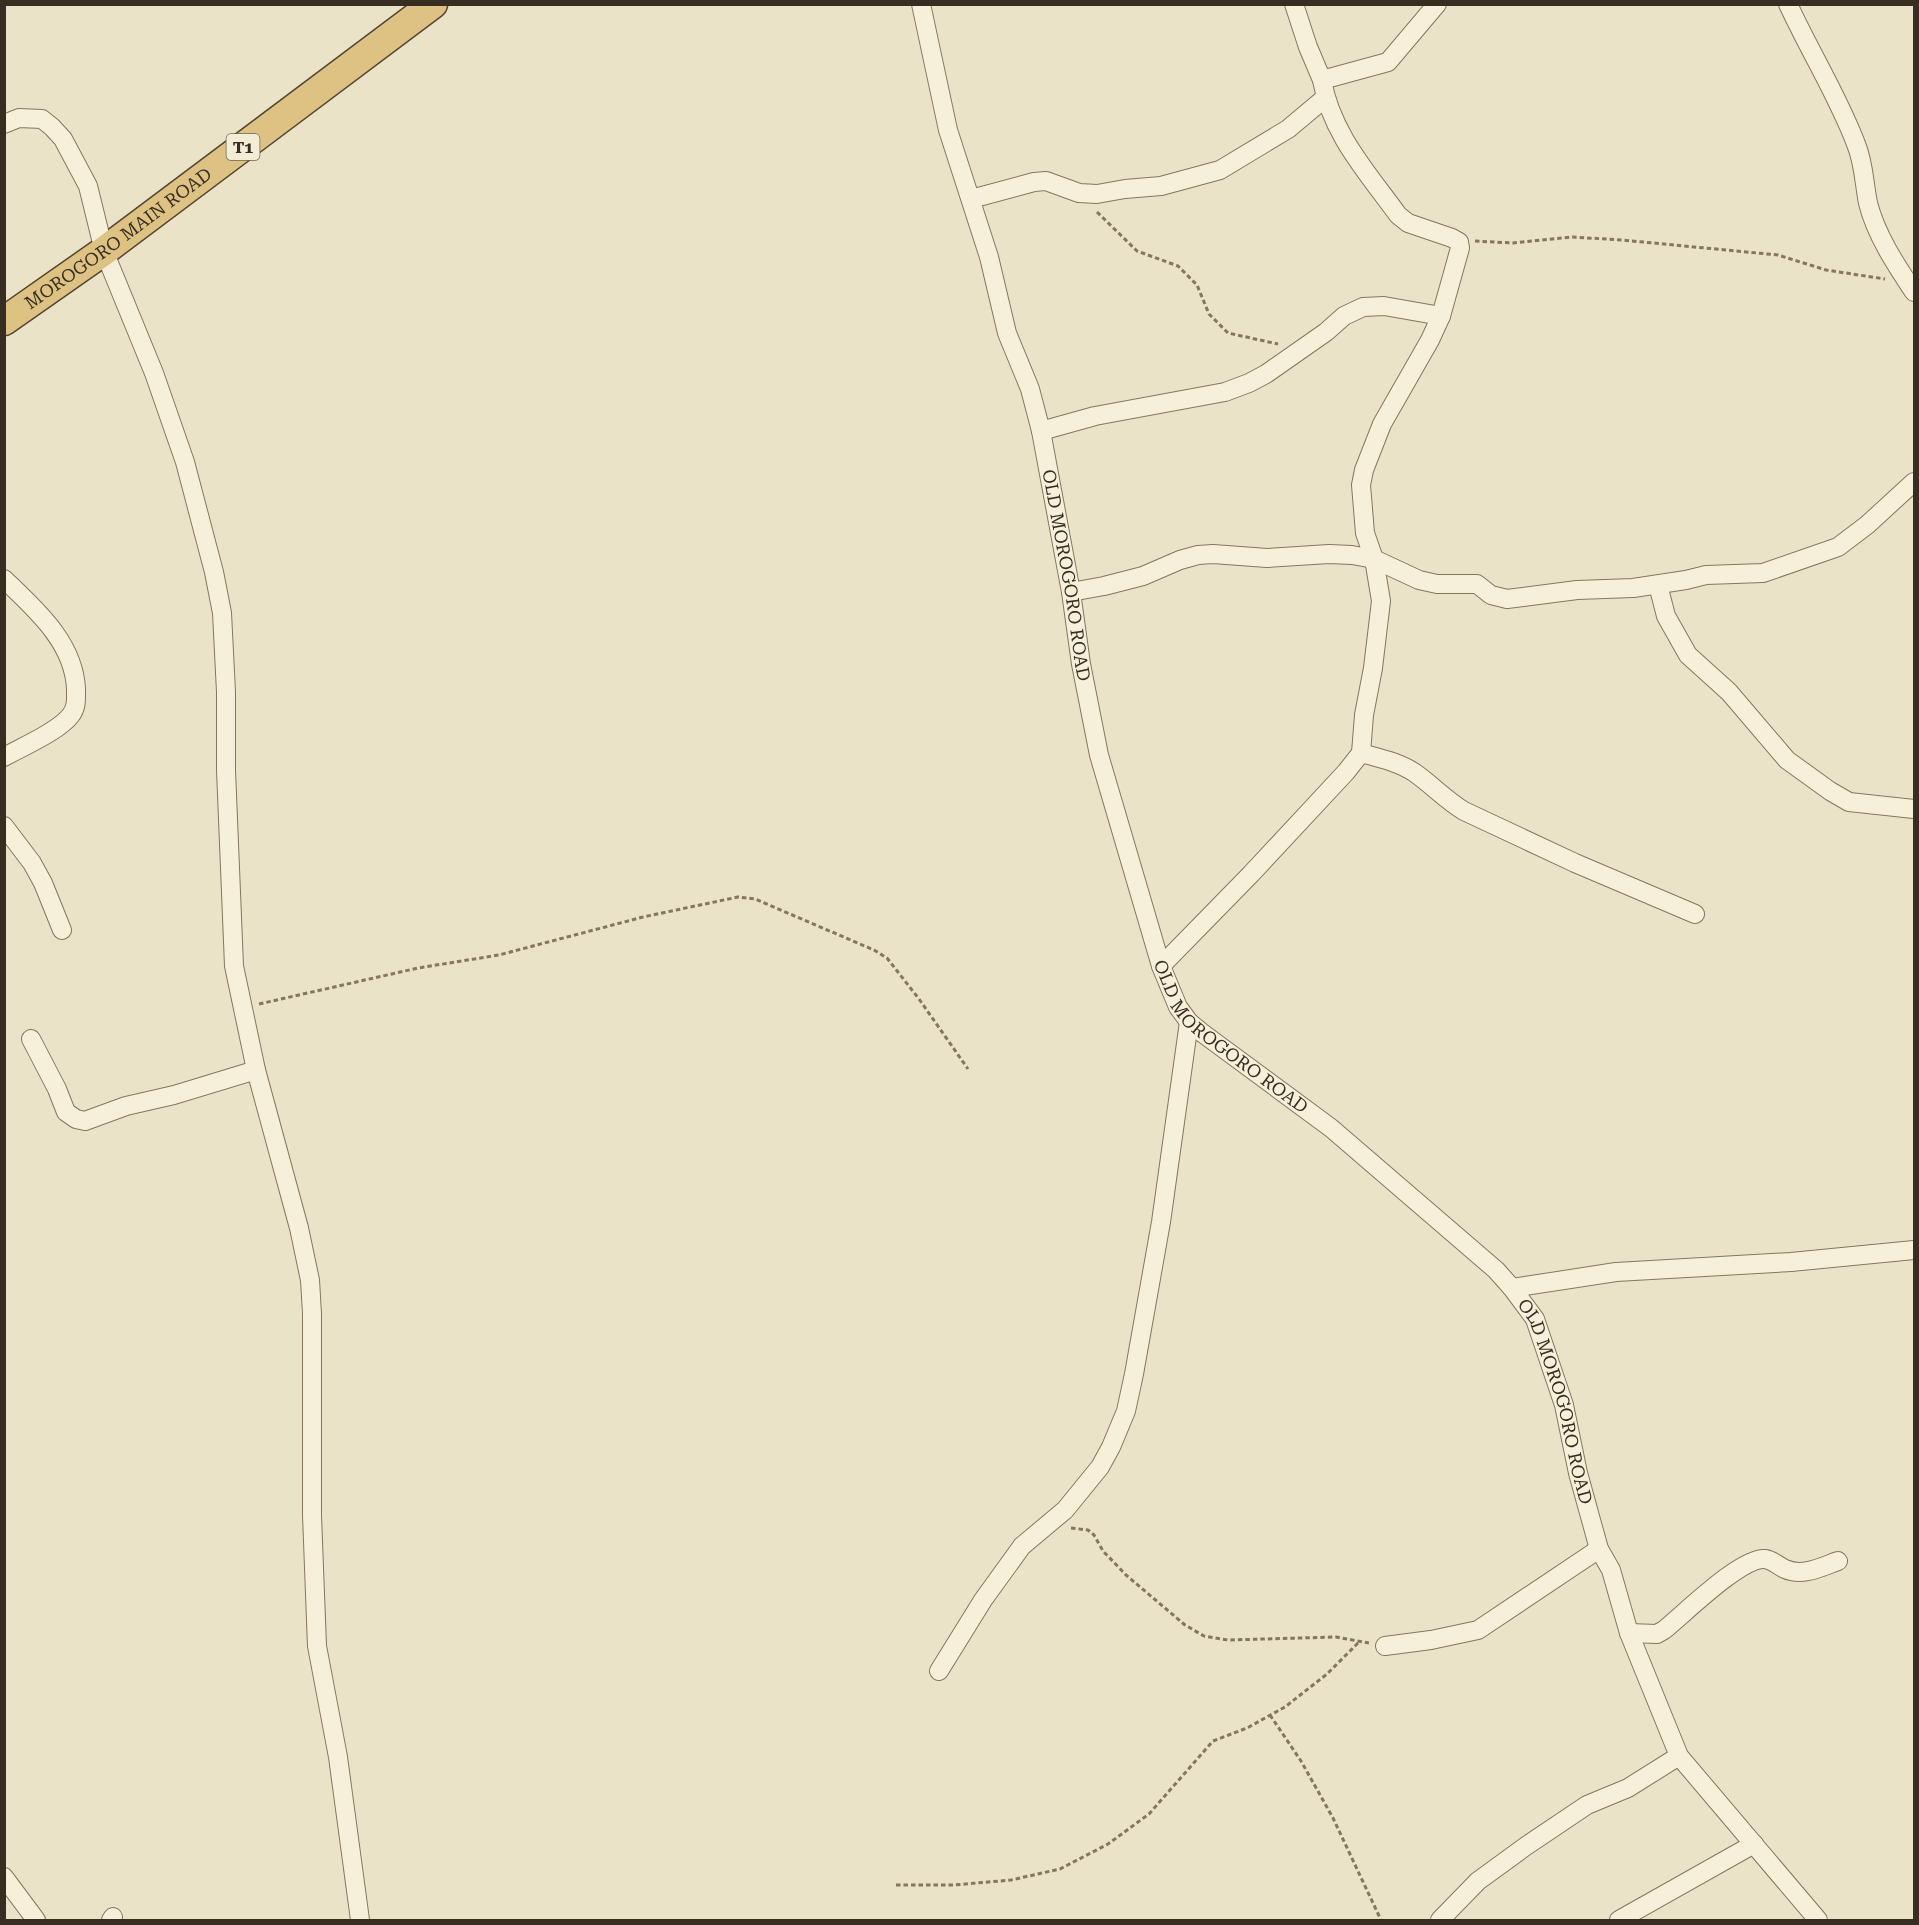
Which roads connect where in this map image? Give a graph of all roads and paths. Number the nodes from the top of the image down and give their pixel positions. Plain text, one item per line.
1 (433, 4) edge
2 (921, 4) edge
3 (1294, 4) edge
4 (1437, 4) edge
5 (1788, 4) edge
6 (1324, 89) junction
7 (4, 124) edge
8 (1079, 193) junction
9 (971, 199) junction
10 (1458, 242) junction
11 (104, 251) junction
12 (1911, 287) edge
13 (1441, 316) junction
14 (4, 321) edge
15 (1298, 351) junction
16 (1041, 431) junction
17 (1914, 482) edge
18 (1374, 559) junction
19 (4, 579) edge
20 (1658, 585) junction
21 (1071, 591) junction
22 (1361, 753) junction
23 (4, 757) edge
24 (1914, 809) edge
25 (4, 826) edge
26 (1695, 914) dead end
27 (62, 930) dead end
28 (1161, 966) junction
29 (243, 1008) junction
30 (1189, 1022) junction
31 (32, 1040) dead end
32 (968, 1069) dead end
33 (256, 1070) junction
34 (1914, 1250) edge
35 (1512, 1288) junction
36 (1045, 1528) junction
37 (1599, 1549) junction
38 (1838, 1561) dead end
39 (1629, 1633) junction
40 (1360, 1641) junction
41 (1385, 1646) joint
42 (939, 1671) dead end
43 (1270, 1715) junction
44 (1679, 1756) junction
45 (1754, 1844) junction
46 (4, 1877) edge
47 (896, 1885) dead end
48 (36, 1920) edge
49 (360, 1920) edge
50 (1381, 1920) edge
51 (1440, 1920) edge
52 (1619, 1920) edge
53 (1815, 1920) edge

1 - 11 highway, MOROGORO MAIN ROAD / T1
2 - 9 street, OLD MOROGORO ROAD
3 - 6 street
4 - 6 street
5 - 12 street
6 - 8 street
6 - 10 street
7 - 11 street
8 - 9 street
8 - 15 path
9 - 16 street, OLD MOROGORO ROAD
10 - 12 path
10 - 13 street
11 - 14 highway, MOROGORO MAIN ROAD / T1
11 - 29 street
13 - 15 street
13 - 18 street
15 - 16 street
16 - 21 street, OLD MOROGORO ROAD
17 - 20 street
18 - 20 street
18 - 21 street
18 - 22 street
19 - 23 street
20 - 24 street
21 - 28 street, OLD MOROGORO ROAD
22 - 26 street
22 - 28 street
25 - 27 street
28 - 30 street, OLD MOROGORO ROAD
29 - 32 path
29 - 33 street
30 - 35 street, OLD MOROGORO ROAD
30 - 36 street
31 - 33 street
33 - 49 street
34 - 35 street
35 - 37 street, OLD MOROGORO ROAD
36 - 40 path
36 - 42 street
37 - 39 street, OLD MOROGORO ROAD
37 - 41 street
38 - 39 street
39 - 44 street, OLD MOROGORO ROAD
40 - 41 path
40 - 43 path
43 - 47 path
43 - 50 path
44 - 45 street, OLD MOROGORO ROAD
44 - 51 street
45 - 52 street
45 - 53 street, OLD MOROGORO ROAD
46 - 48 street

